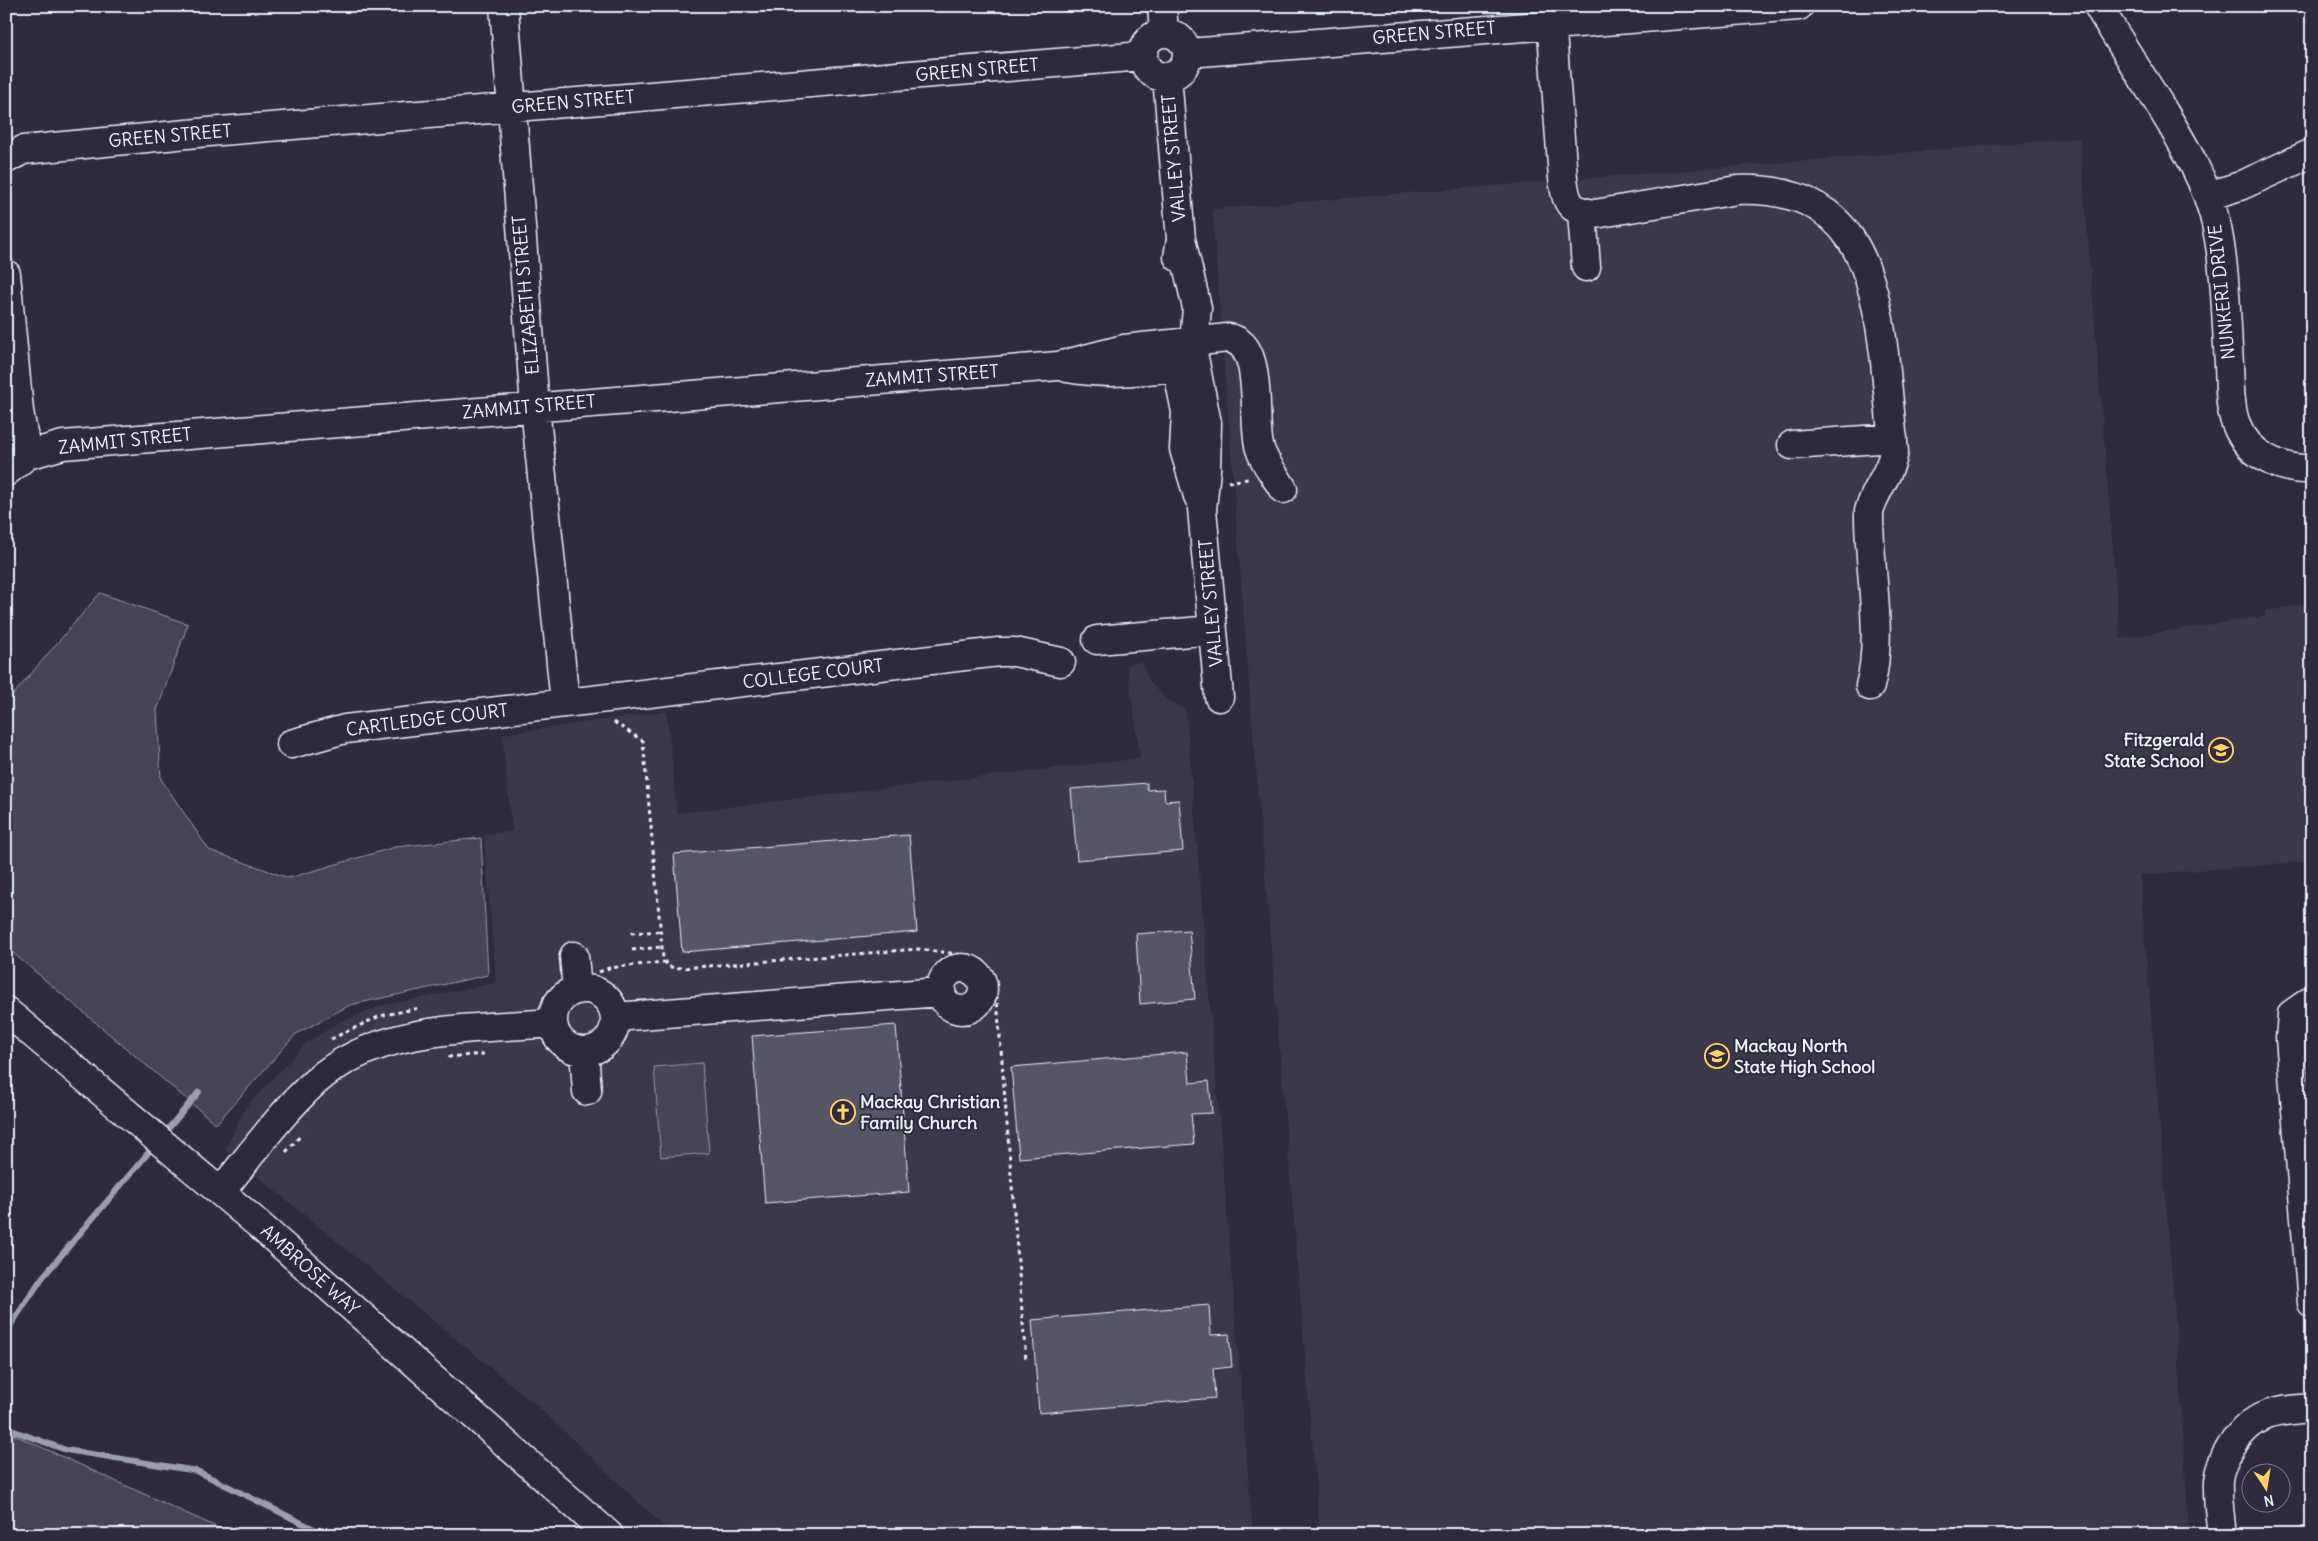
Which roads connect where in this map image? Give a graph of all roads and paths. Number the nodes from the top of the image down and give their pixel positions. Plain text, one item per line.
1 (504, 6) edge
2 (1799, 6) edge
3 (2098, 6) edge
4 (1550, 15) edge
5 (1163, 19) edge
6 (1188, 53) junction
7 (1143, 56) junction
8 (1167, 77) junction
9 (511, 107) junction
10 (2312, 153) edge
11 (6, 159) edge
12 (2208, 196) junction
13 (1582, 212) junction
14 (1586, 267) dead end
15 (6, 274) edge
16 (1185, 355) junction
17 (535, 407) junction
18 (1893, 438) junction
19 (1792, 445) dead end
20 (27, 455) junction
21 (2312, 469) edge
22 (6, 472) edge
23 (1283, 489) dead end
24 (1213, 630) junction
25 (1097, 640) dead end
26 (1061, 662) dead end
27 (1870, 686) dead end
28 (1219, 697) dead end
29 (565, 702) junction
30 (291, 744) dead end
31 (660, 931) dead end
32 (631, 933) dead end
33 (662, 947) dead end
34 (632, 950) dead end
35 (574, 956) dead end
36 (577, 990) junction
37 (997, 997) dead end
38 (2312, 1000) edge
39 (939, 1002) joint
40 (6, 1011) edge
41 (621, 1026) junction
42 (547, 1034) junction
43 (489, 1052) dead end
44 (442, 1058) dead end
45 (586, 1069) junction
46 (308, 1127) dead end
47 (280, 1155) dead end
48 (221, 1191) junction
49 (2312, 1303) edge
50 (2312, 1408) edge
51 (609, 1535) edge
52 (2222, 1535) edge

1 - 9 street, ELIZABETH STREET
2 - 4 street, GREEN STREET
3 - 12 street, NUNKERI DRIVE
4 - 6 street, GREEN STREET
4 - 13 street
5 - 6 street
5 - 7 street
6 - 8 street
7 - 8 street
7 - 9 street, GREEN STREET
8 - 16 street, VALLEY STREET
9 - 11 street, GREEN STREET
9 - 17 street, ELIZABETH STREET
10 - 12 street
12 - 21 street, NUNKERI DRIVE
13 - 14 street
13 - 18 street
15 - 20 street
16 - 17 street, ZAMMIT STREET
16 - 23 street, ZAMMIT STREET
16 - 24 street, VALLEY STREET
17 - 20 street, ZAMMIT STREET
17 - 29 street, ELIZABETH STREET
18 - 19 street
18 - 27 street
20 - 22 street, ZAMMIT STREET
24 - 25 street
24 - 28 street, VALLEY STREET
26 - 29 street, COLLEGE COURT
29 - 30 street, CARTLEDGE COURT
31 - 32 path
33 - 34 path
35 - 36 street
36 - 41 street
36 - 42 street
37 - 39 path
38 - 49 street
39 - 41 street
40 - 48 street, AMBROSE WAY
41 - 45 street
41 - 45 path
42 - 45 path
42 - 45 street
42 - 48 street
43 - 44 path
46 - 47 path
48 - 51 street, AMBROSE WAY
50 - 52 street

